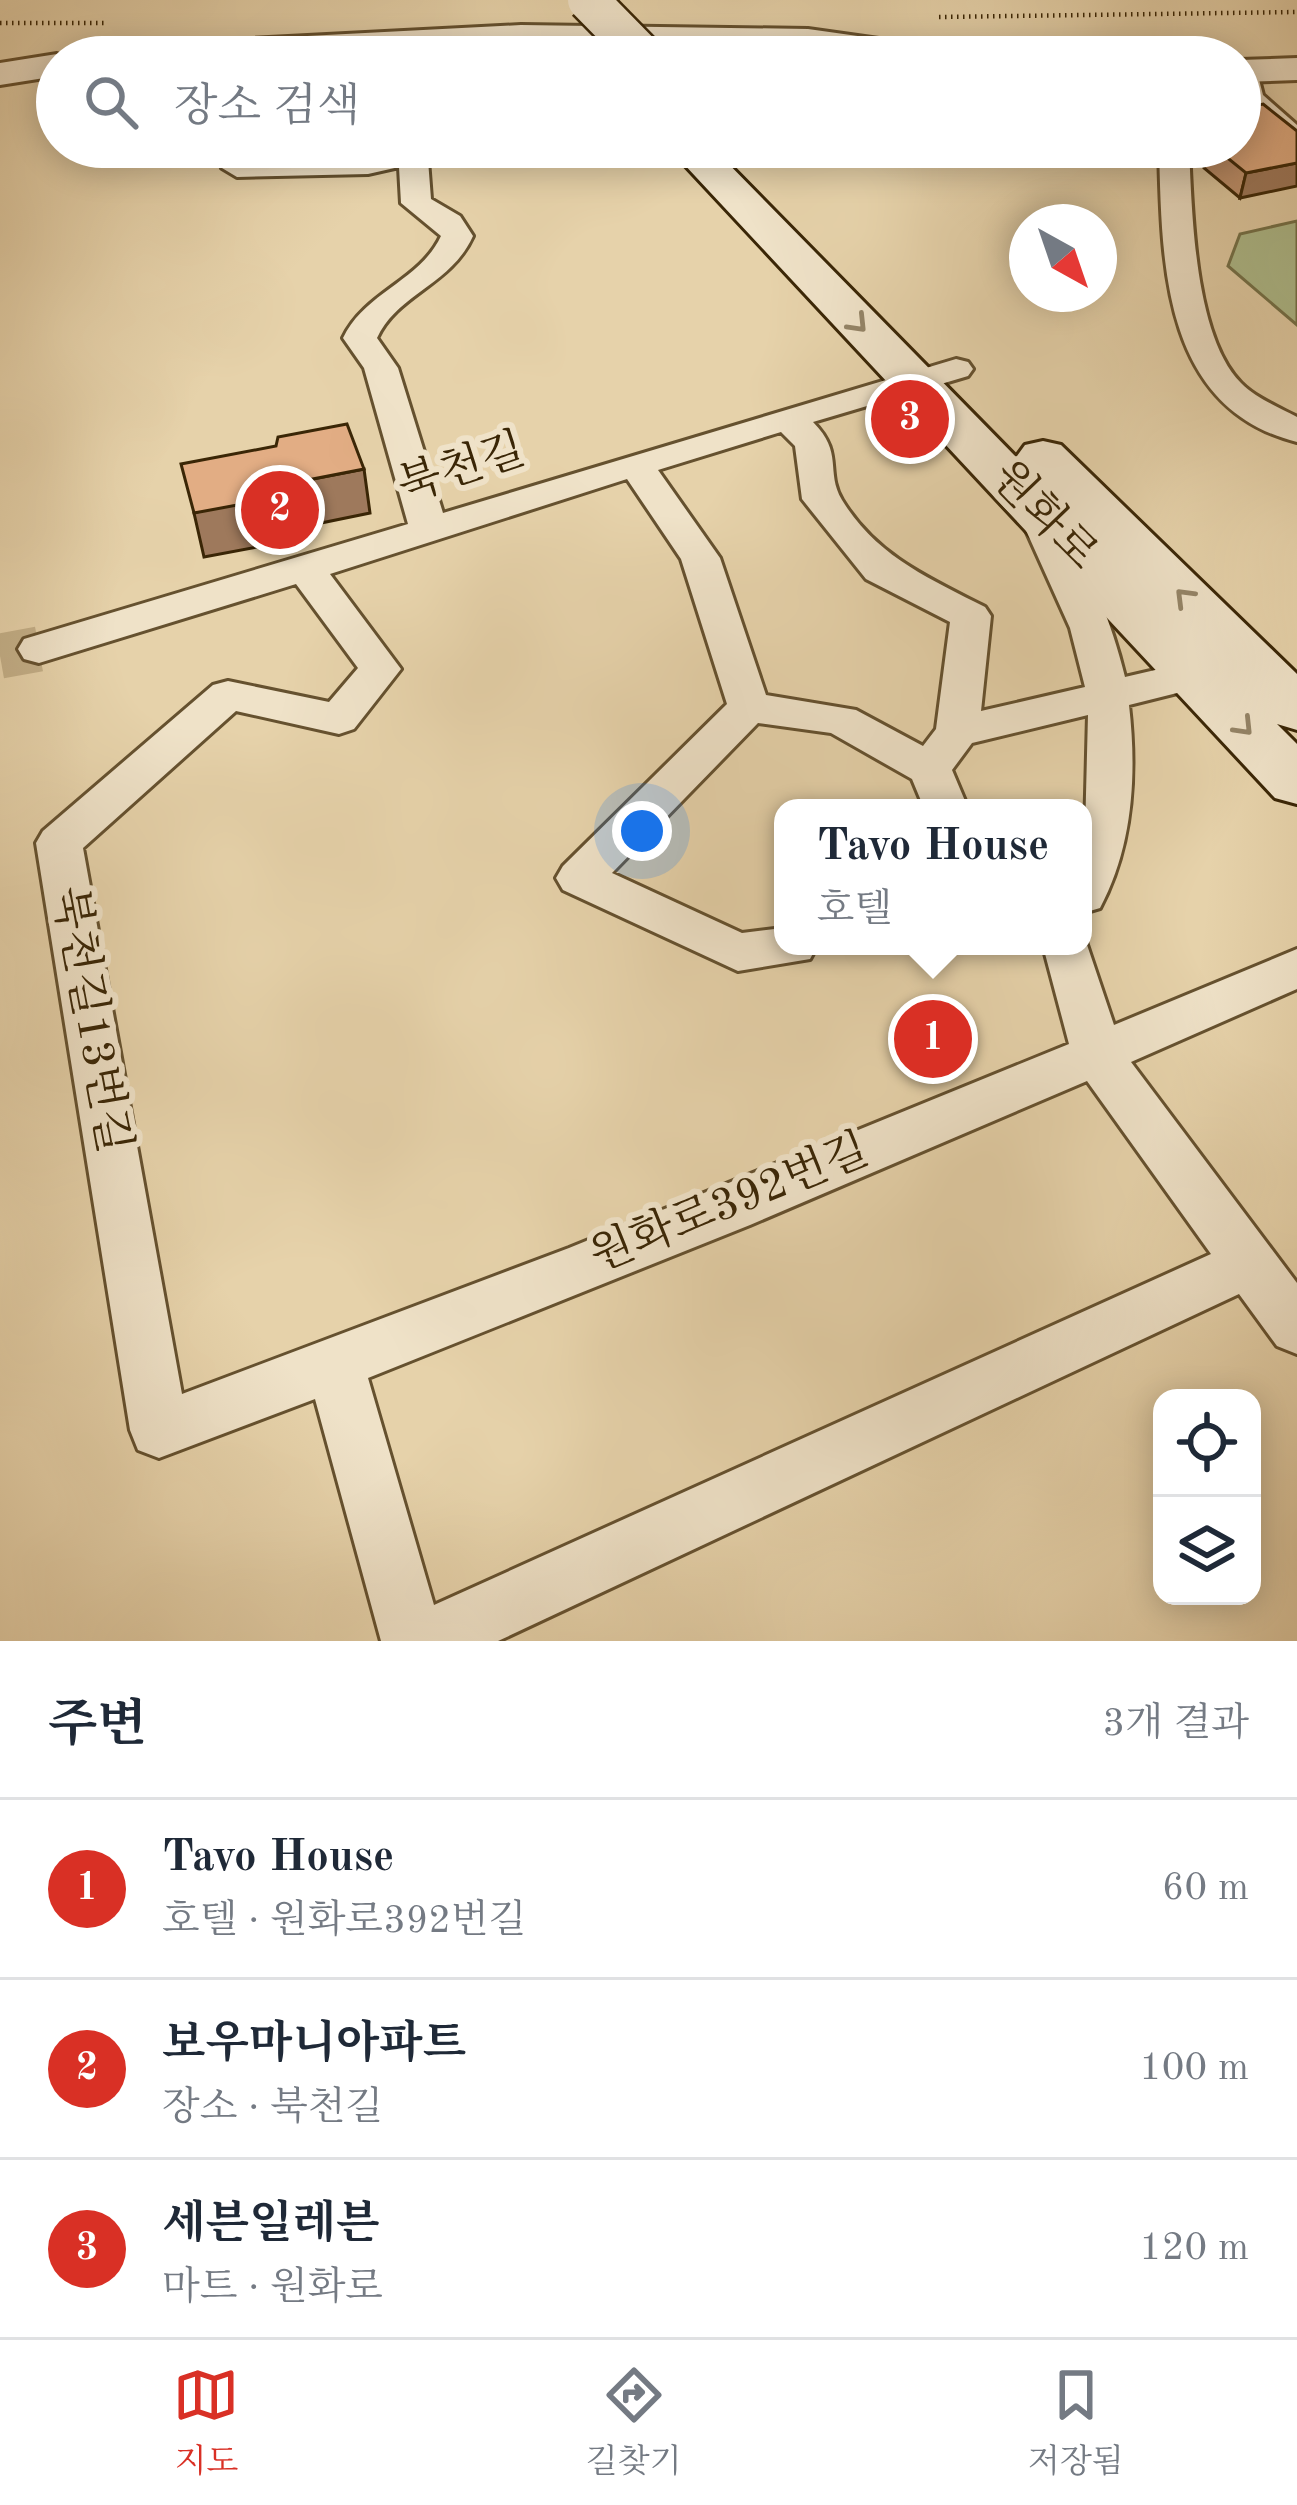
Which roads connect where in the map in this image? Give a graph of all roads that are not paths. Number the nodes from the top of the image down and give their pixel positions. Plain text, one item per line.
1 (546, 0) edge
2 (587, 0) edge
3 (502, 36) edge
4 (581, 36) edge
5 (593, 36) edge
6 (623, 36) edge
7 (1297, 69) edge
8 (1261, 70) edge
9 (3, 80) edge
10 (36, 83) edge
11 (1261, 100) edge
12 (1297, 132) edge
13 (270, 168) edge
14 (413, 168) edge
15 (712, 168) edge
16 (751, 168) edge
17 (1175, 168) edge
18 (237, 169) dead end
19 (934, 375) junction
20 (788, 418) junction
21 (1297, 431) edge
22 (635, 464) junction
23 (1033, 507) junction
24 (429, 531) junction
25 (307, 571) junction
26 (39, 649) tunnel mouth
27 (1195, 675) junction
28 (1111, 695) junction
29 (749, 706) junction
30 (1297, 709) edge
31 (957, 732) junction
32 (1297, 782) edge
33 (938, 788) edge
34 (1092, 881) edge
35 (774, 948) edge
36 (1069, 955) edge
37 (1297, 968) edge
38 (1097, 1055) junction
39 (1250, 1262) junction
40 (1297, 1328) edge
41 (335, 1365) junction
42 (158, 1430) joint
43 (412, 1641) edge
44 (428, 1641) edge

1 - 4 main road
2 - 6 main road, bridge
3 - 5 street
7 - 8 street
9 - 10 street
11 - 12 lane
13 - 18 street
14 - 24 street
15 -> 19 main road, 원화로
16 - 19 main road, 원화로
17 - 21 street
19 - 20 street, 북천길
19 - 23 main road, 원화로
30 -> 19 main road, 원화로
20 - 22 street, 북천길
20 - 31 street
22 - 24 street, 북천길
22 - 29 street
23 - 27 main road, 원화로
23 - 28 street
24 - 25 street, 북천길
25 - 26 street, 북천길
25 - 42 street, 북천길13번길
27 - 28 street
27 -> 32 main road, 원화로
28 - 31 street
28 - 34 street
29 - 33 street
29 - 35 street
31 - 33 street
36 - 38 street
37 - 38 street, 원화로392번길
38 - 39 street
38 - 41 street, 원화로392번길
39 - 40 street
39 - 44 street
41 - 42 street, 원화로392번길
41 - 43 street

